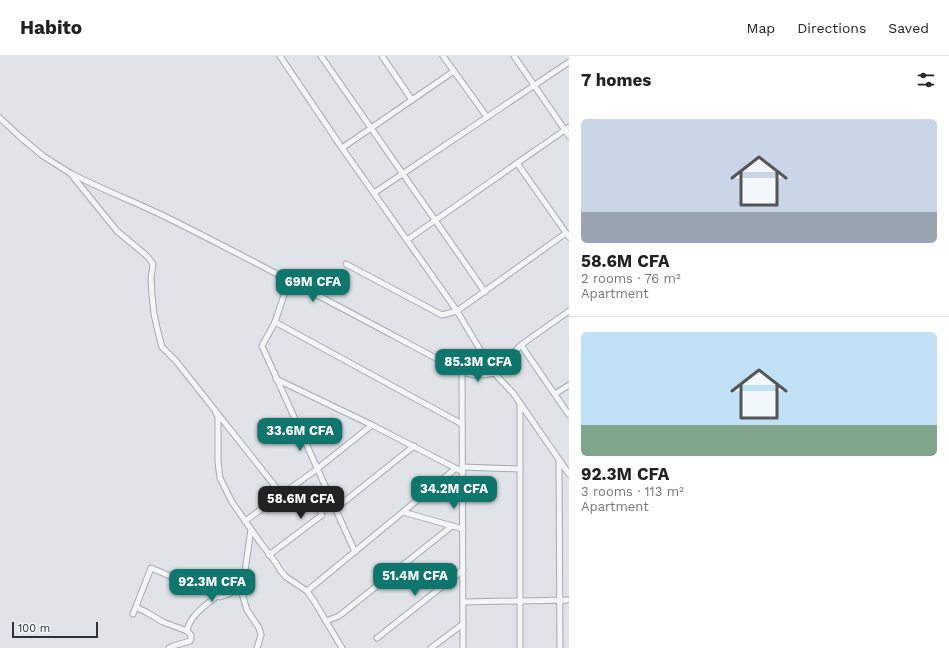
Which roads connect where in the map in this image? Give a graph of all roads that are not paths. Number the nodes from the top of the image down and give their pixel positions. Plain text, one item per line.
1 (280, 56) edge
2 (321, 56) edge
3 (382, 56) edge
4 (443, 56) edge
5 (514, 56) edge
6 (569, 62) edge
7 (454, 71) junction
8 (534, 86) junction
9 (412, 100) junction
10 (487, 117) junction
11 (0, 118) edge
12 (371, 128) junction
13 (567, 128) edge
14 (569, 136) edge
15 (342, 148) junction
16 (517, 163) junction
17 (70, 173) junction
18 (403, 174) junction
19 (374, 193) junction
20 (435, 220) junction
21 (568, 235) edge
22 (407, 240) junction
23 (346, 264) dead end
24 (289, 280) junction
25 (485, 292) junction
26 (569, 311) edge
27 (457, 312) junction
28 (275, 322) junction
29 (522, 345) junction
30 (462, 372) junction
31 (494, 373) junction
32 (276, 378) junction
33 (569, 385) edge
34 (555, 394) junction
35 (520, 404) junction
36 (213, 408) junction
37 (569, 414) edge
38 (372, 424) junction
39 (462, 424) junction
40 (414, 446) junction
41 (559, 460) junction
42 (455, 468) junction
43 (317, 469) junction
44 (520, 469) junction
45 (463, 470) junction
46 (569, 474) edge
47 (327, 490) junction
48 (282, 495) junction
49 (336, 509) junction
50 (403, 512) junction
51 (245, 521) junction
52 (452, 526) junction
53 (463, 528) junction
54 (251, 529) junction
55 (355, 552) junction
56 (269, 555) junction
57 (463, 570) junction
58 (240, 587) junction
59 (307, 591) junction
60 (218, 596) junction
61 (560, 600) junction
62 (569, 600) edge
63 (520, 601) junction
64 (463, 602) junction
65 (136, 607) junction
66 (133, 614) dead end
67 (326, 622) junction
68 (463, 624) junction
69 (187, 631) junction
70 (377, 638) dead end
71 (169, 648) edge
72 (257, 648) edge
73 (342, 648) edge
74 (431, 648) edge
75 (463, 648) edge
76 (520, 648) edge
77 (560, 648) edge

1 - 15 street
2 - 12 street
3 - 9 street
4 - 7 street
5 - 8 street
6 - 8 street
7 - 9 street
7 - 10 street
8 - 10 street
8 - 13 street
9 - 12 street
10 - 18 street
11 - 17 street
12 - 15 street
12 - 18 street
13 - 14 street
13 - 16 street
15 - 19 street
16 - 20 street
16 - 21 street
17 - 24 street
17 - 36 street
18 - 19 street
18 - 20 street
19 - 22 street
20 - 22 street
20 - 25 street
21 - 25 street
22 - 27 street
23 - 27 street
24 - 28 street
24 - 30 street
25 - 27 street
26 - 29 street
27 - 31 street
28 - 32 street
28 - 39 street
29 - 31 street
29 - 34 street
30 - 31 street
30 - 39 street
31 - 35 street
32 - 38 street
32 - 43 street
33 - 34 street
34 - 37 street
35 - 41 street
35 - 44 street
36 - 48 street
36 - 51 street
38 - 40 street
38 - 43 street
39 - 45 street
40 - 42 street
40 - 49 street
41 - 46 street
41 - 61 street
42 - 45 street
42 - 50 street
43 - 47 street
43 - 48 street
44 - 45 street
44 - 63 street
45 - 53 street
47 - 49 street
47 - 56 street
48 - 51 street
49 - 55 street
50 - 52 street
50 - 55 street
51 - 54 street
52 - 53 street
52 - 67 street
53 - 57 street
54 - 56 street
54 - 58 street
55 - 59 street
56 - 59 street
57 - 64 street
57 - 70 street
58 - 60 street
58 - 72 street
59 - 67 street
60 - 65 street
60 - 69 street
61 - 62 street
61 - 63 street
61 - 77 street
63 - 64 street
63 - 76 street
64 - 68 street
65 - 66 street
65 - 69 street
67 - 73 street
68 - 74 street
68 - 75 street
69 - 71 street

